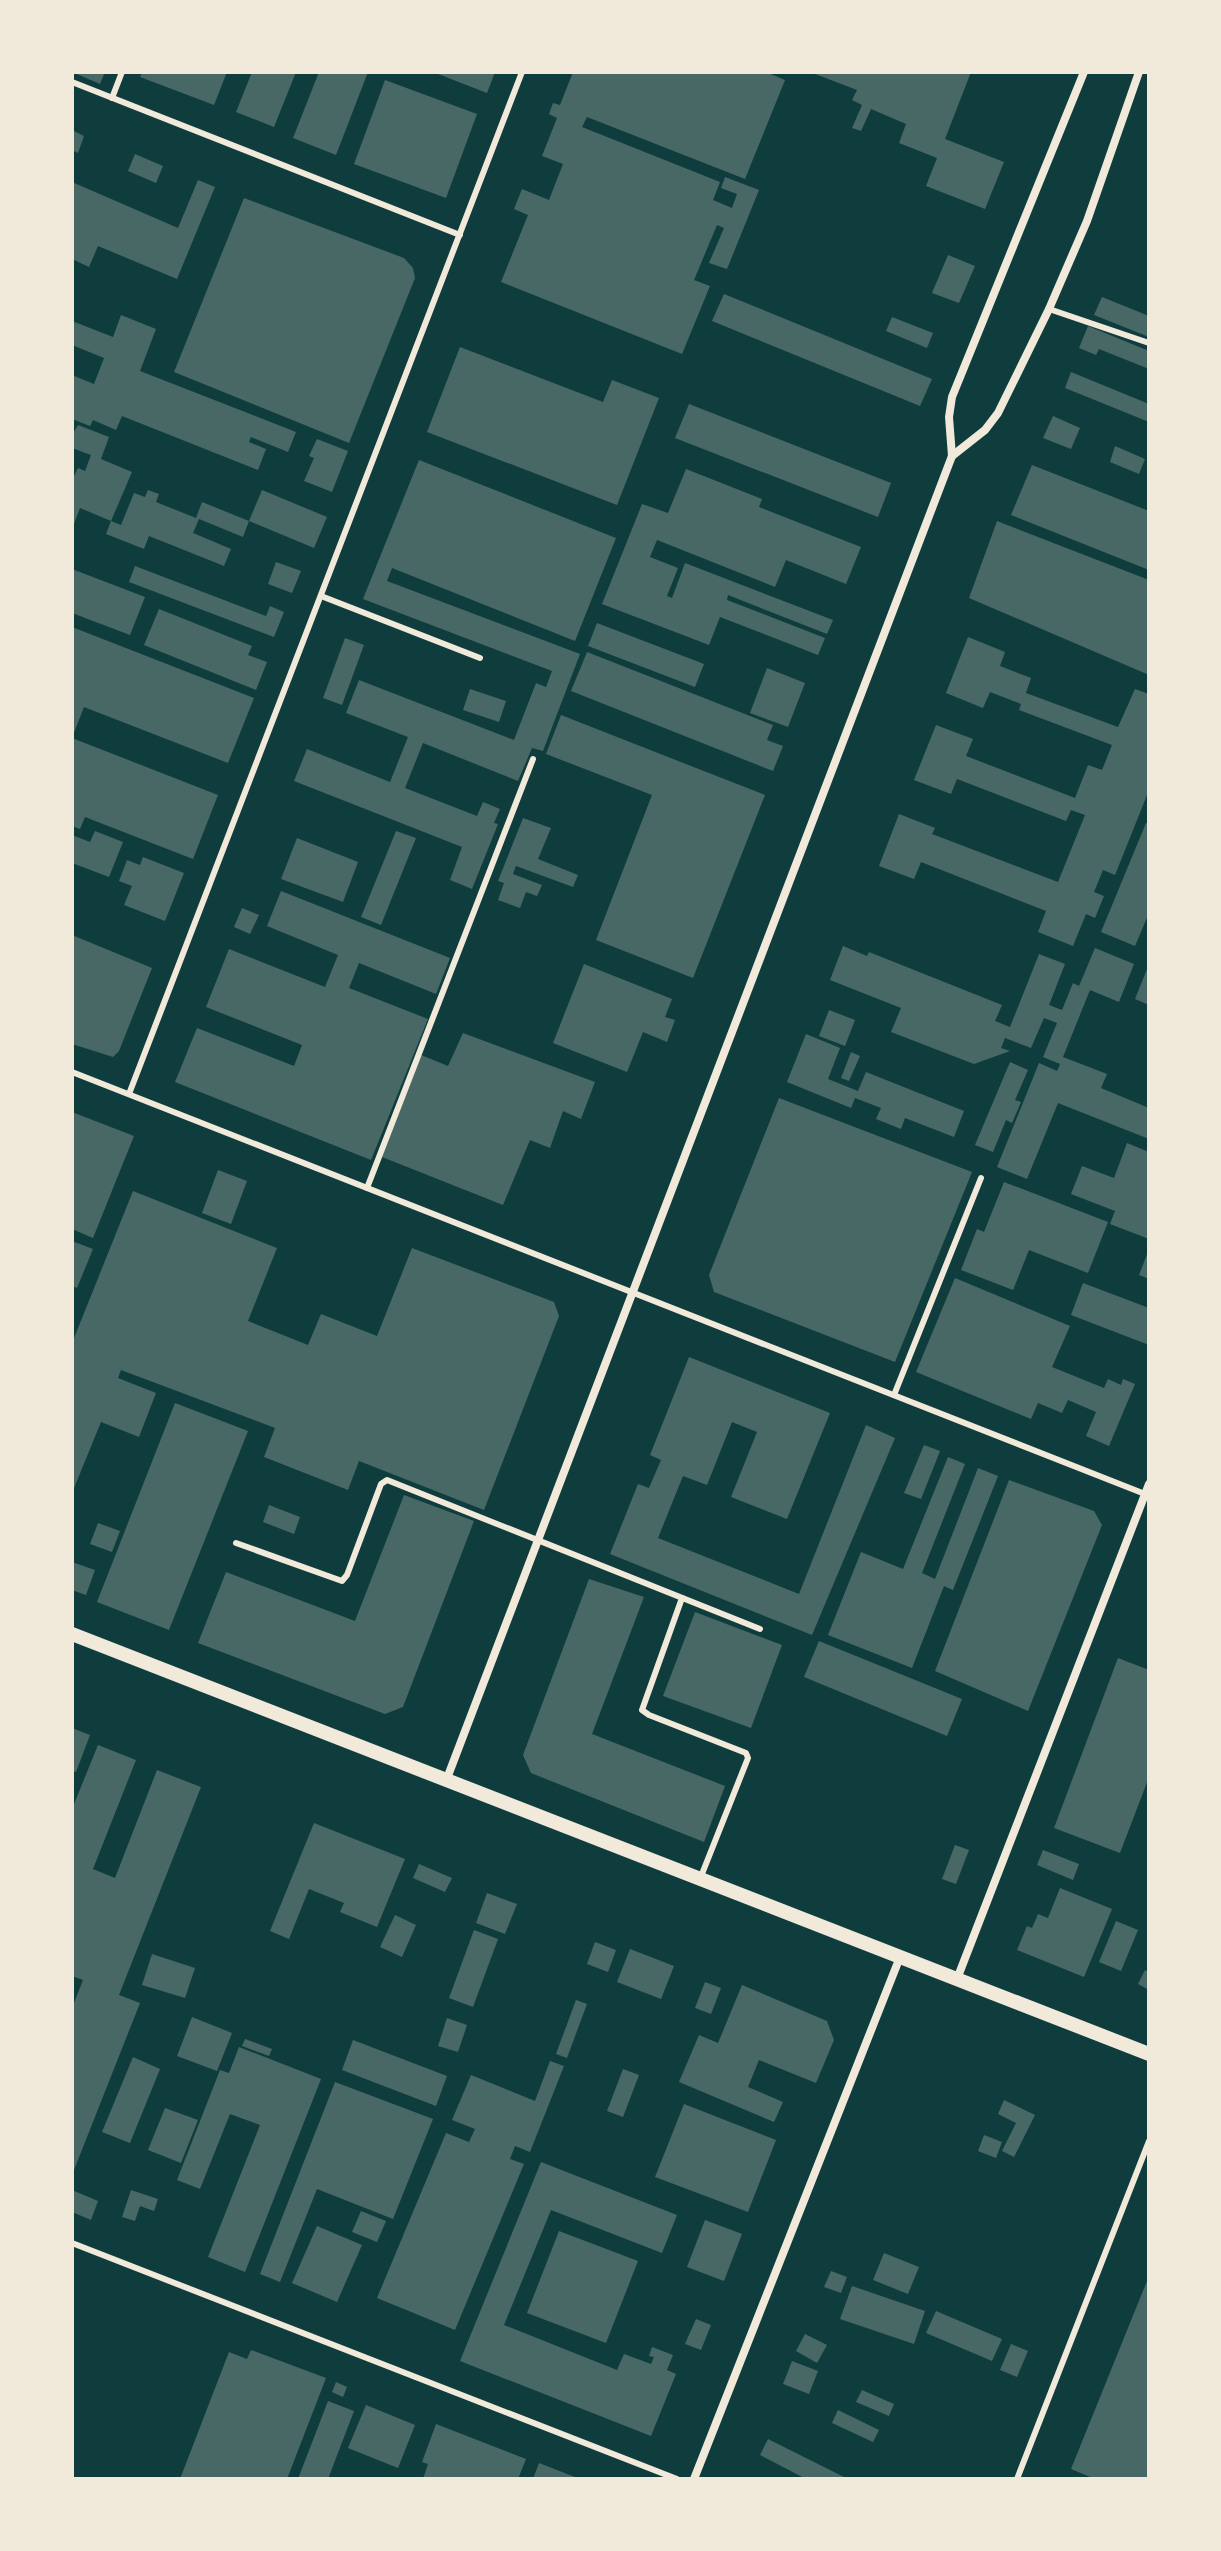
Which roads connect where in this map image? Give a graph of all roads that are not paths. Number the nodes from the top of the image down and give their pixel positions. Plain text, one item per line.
1 (122, 72) edge
2 (522, 72) edge
3 (1084, 72) edge
4 (1139, 72) edge
5 (72, 82) edge
6 (112, 98) junction
7 (460, 235) junction
8 (1049, 309) junction
9 (1149, 343) edge
10 (952, 456) junction
11 (321, 596) junction
12 (480, 658) dead end
13 (533, 759) dead end
14 (72, 1072) edge
15 (129, 1094) junction
16 (981, 1178) dead end
17 (367, 1188) junction
18 (633, 1293) junction
19 (894, 1395) junction
20 (1149, 1484) edge
21 (1145, 1494) junction
22 (538, 1540) junction
23 (236, 1543) dead end
24 (682, 1598) junction
25 (760, 1629) dead end
26 (72, 1634) edge
27 (446, 1781) junction
28 (700, 1879) junction
29 (900, 1957) junction
30 (957, 1979) junction
31 (1149, 2054) edge
32 (1149, 2141) edge
33 (72, 2243) edge
34 (677, 2479) edge
35 (694, 2479) edge
36 (1017, 2479) edge

1 - 6 lane
2 - 7 lane
3 - 10 street
4 - 8 street
5 - 6 lane
6 - 7 lane
7 - 11 lane
8 - 9 lane
8 - 10 street
10 - 18 street
11 - 12 lane
11 - 15 lane
13 - 17 lane
14 - 15 lane
15 - 17 lane
16 - 19 lane
17 - 18 lane
18 - 19 lane
18 - 22 street
19 - 21 lane
20 - 21 street
21 - 30 street
22 - 23 lane
22 - 24 lane
22 - 27 street
24 - 25 lane
24 - 28 lane
26 - 27 street
27 - 28 street
28 - 29 street
29 - 30 street
29 - 35 street
30 - 31 street
32 - 36 lane
33 - 34 lane

